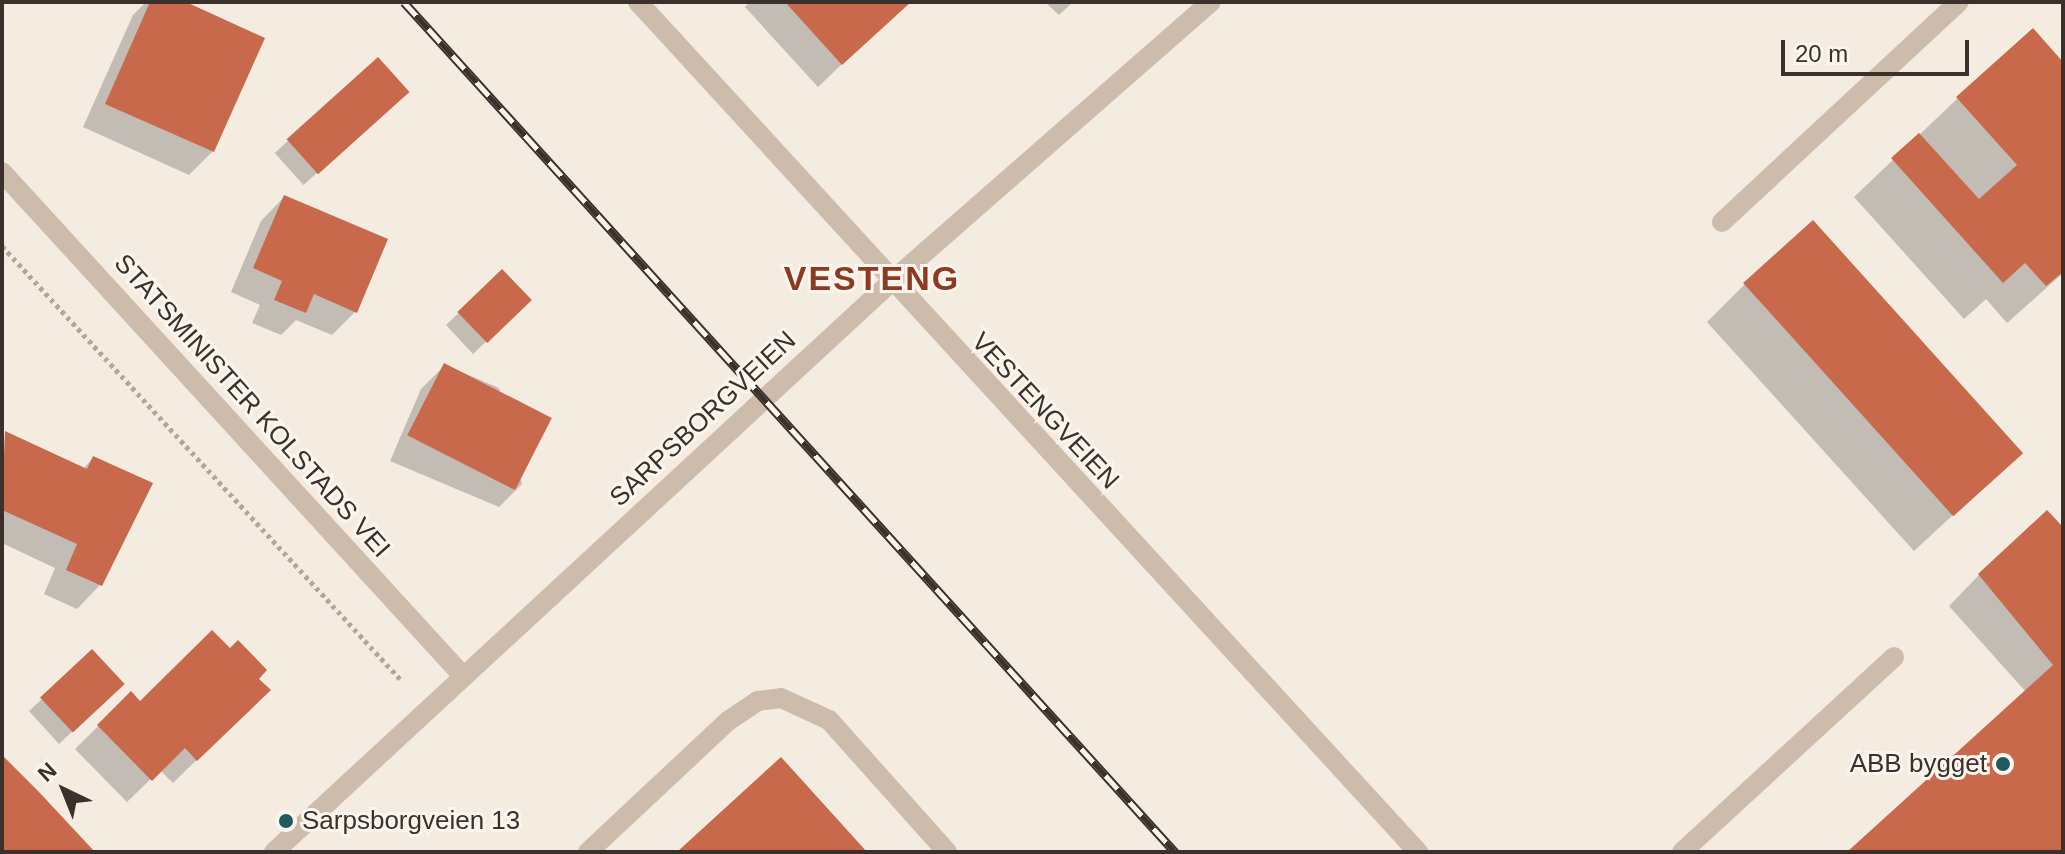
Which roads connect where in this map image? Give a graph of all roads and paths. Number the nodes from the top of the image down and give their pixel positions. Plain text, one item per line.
1 (638, 2) edge
2 (1211, 2) edge
3 (1959, 2) edge
4 (2, 172) edge
5 (1722, 222) dead end
6 (2, 246) edge
7 (891, 282) junction
8 (1894, 657) dead end
9 (463, 676) junction
10 (428, 709) junction
11 (274, 852) edge
12 (588, 852) edge
13 (947, 852) edge
14 (1418, 852) edge
15 (1682, 852) edge

1 - 7 street, VESTENGVEIEN
2 - 7 street, SARPSBORGVEIEN
3 - 5 street
4 - 9 street, STATSMINISTER KOLSTADS VEI
6 - 10 path
7 - 9 street, SARPSBORGVEIEN
7 - 14 street, VESTENGVEIEN
8 - 15 street
9 - 10 street, SARPSBORGVEIEN
10 - 11 street, SARPSBORGVEIEN
12 - 13 street

